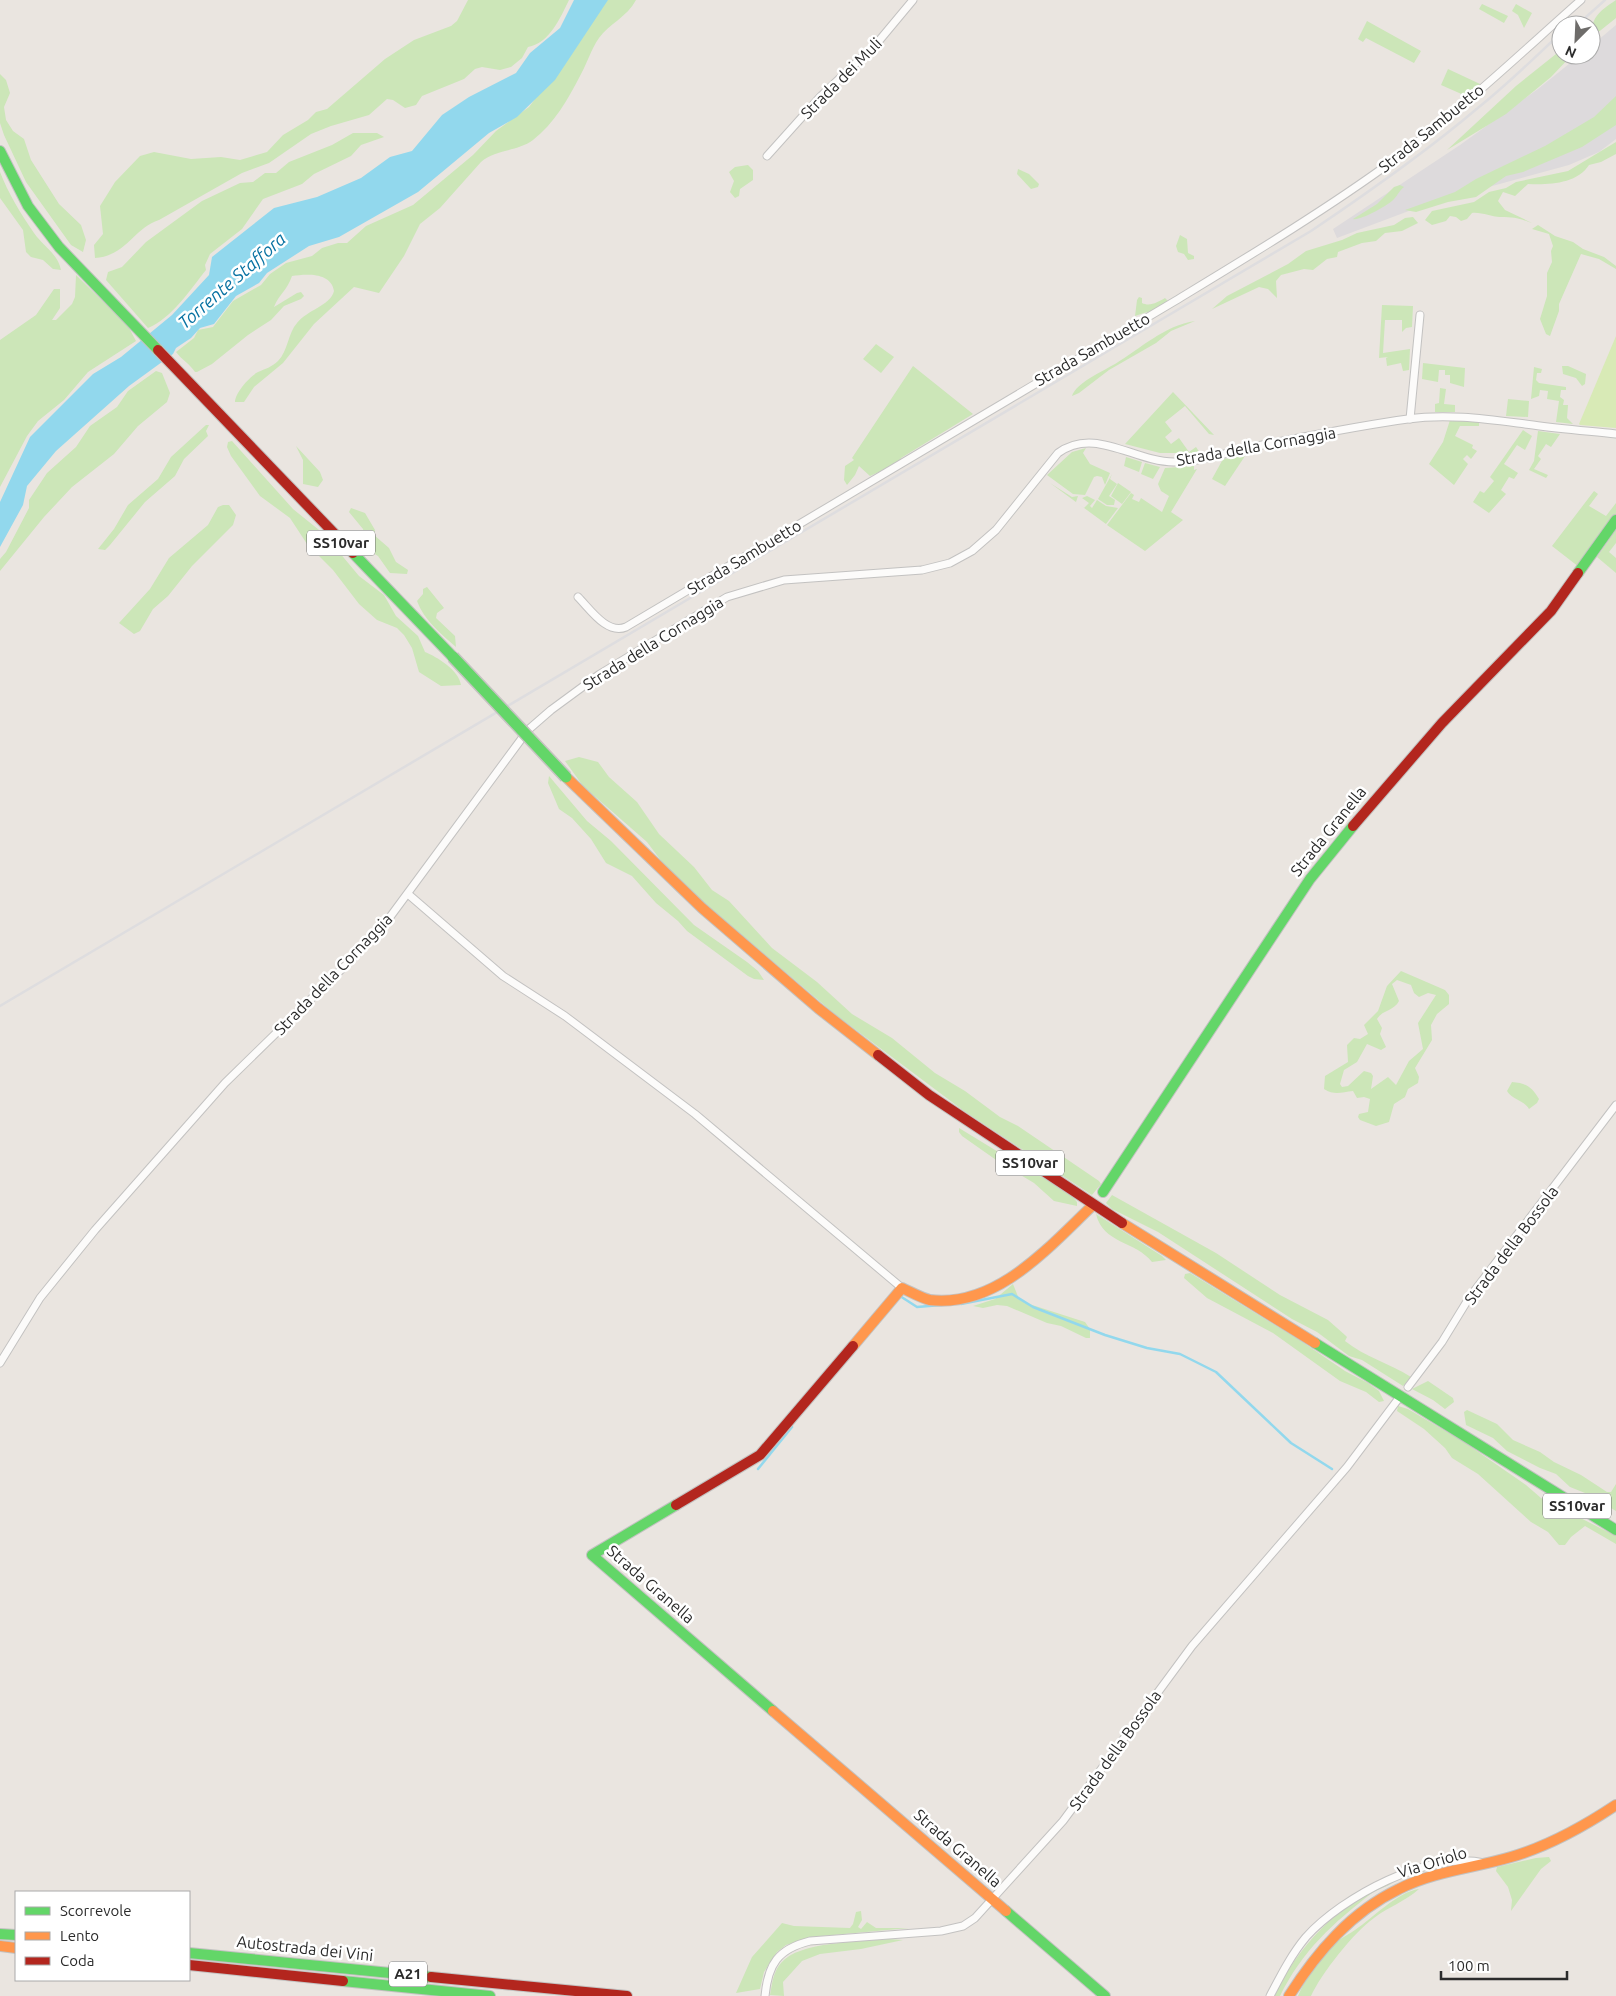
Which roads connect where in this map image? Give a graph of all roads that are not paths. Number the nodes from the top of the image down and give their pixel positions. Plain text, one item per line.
1 (913, 0) edge
2 (1581, 0) edge
3 (0, 151) edge
4 (768, 156) dead end
5 (1420, 315) dead end
6 (1410, 419) junction
7 (1616, 434) edge
8 (1616, 520) edge
9 (578, 597) dead end
10 (408, 894) junction
11 (1616, 1105) edge
12 (1103, 1192) dead end
13 (1091, 1206) dead end
14 (902, 1288) junction
15 (0, 1363) edge
16 (1408, 1387) dead end
17 (1399, 1398) dead end
18 (1616, 1530) edge
19 (1616, 1805) edge
20 (1486, 1863) junction
21 (993, 1900) junction
22 (0, 1934) edge
23 (15, 1935) edge
24 (0, 1946) edge
25 (15, 1948) edge
26 (190, 1953) edge
27 (190, 1965) edge
28 (490, 1996) edge
29 (626, 1996) edge
30 (765, 1996) edge
31 (1105, 1996) edge
32 (1270, 1996) edge
33 (1289, 1996) edge

1 - 4 street, Strada dei Muli
2 - 9 street, Strada Sambuetto
3 - 18 main road, SS10var, bridge
5 - 6 street
6 - 7 street, Strada della Cornaggia
6 - 10 street, Strada della Cornaggia
8 - 12 main road, Strada Granella
10 - 14 street
10 - 15 street, Strada della Cornaggia
11 - 16 street, Strada della Bossola
13 - 14 main road
14 - 21 main road, Strada Granella
17 - 21 street, Strada della Bossola
19 - 20 main road, Via Oriolo
20 - 32 street
20 - 33 main road, Via Oriolo
21 - 30 street, Strada della Bossola
21 - 31 main road, Strada Granella
22 - 23 main road
24 - 25 main road
26 - 29 main road, Autostrada dei Vini / A21
27 - 28 main road, Autostrada dei Vini / A21

